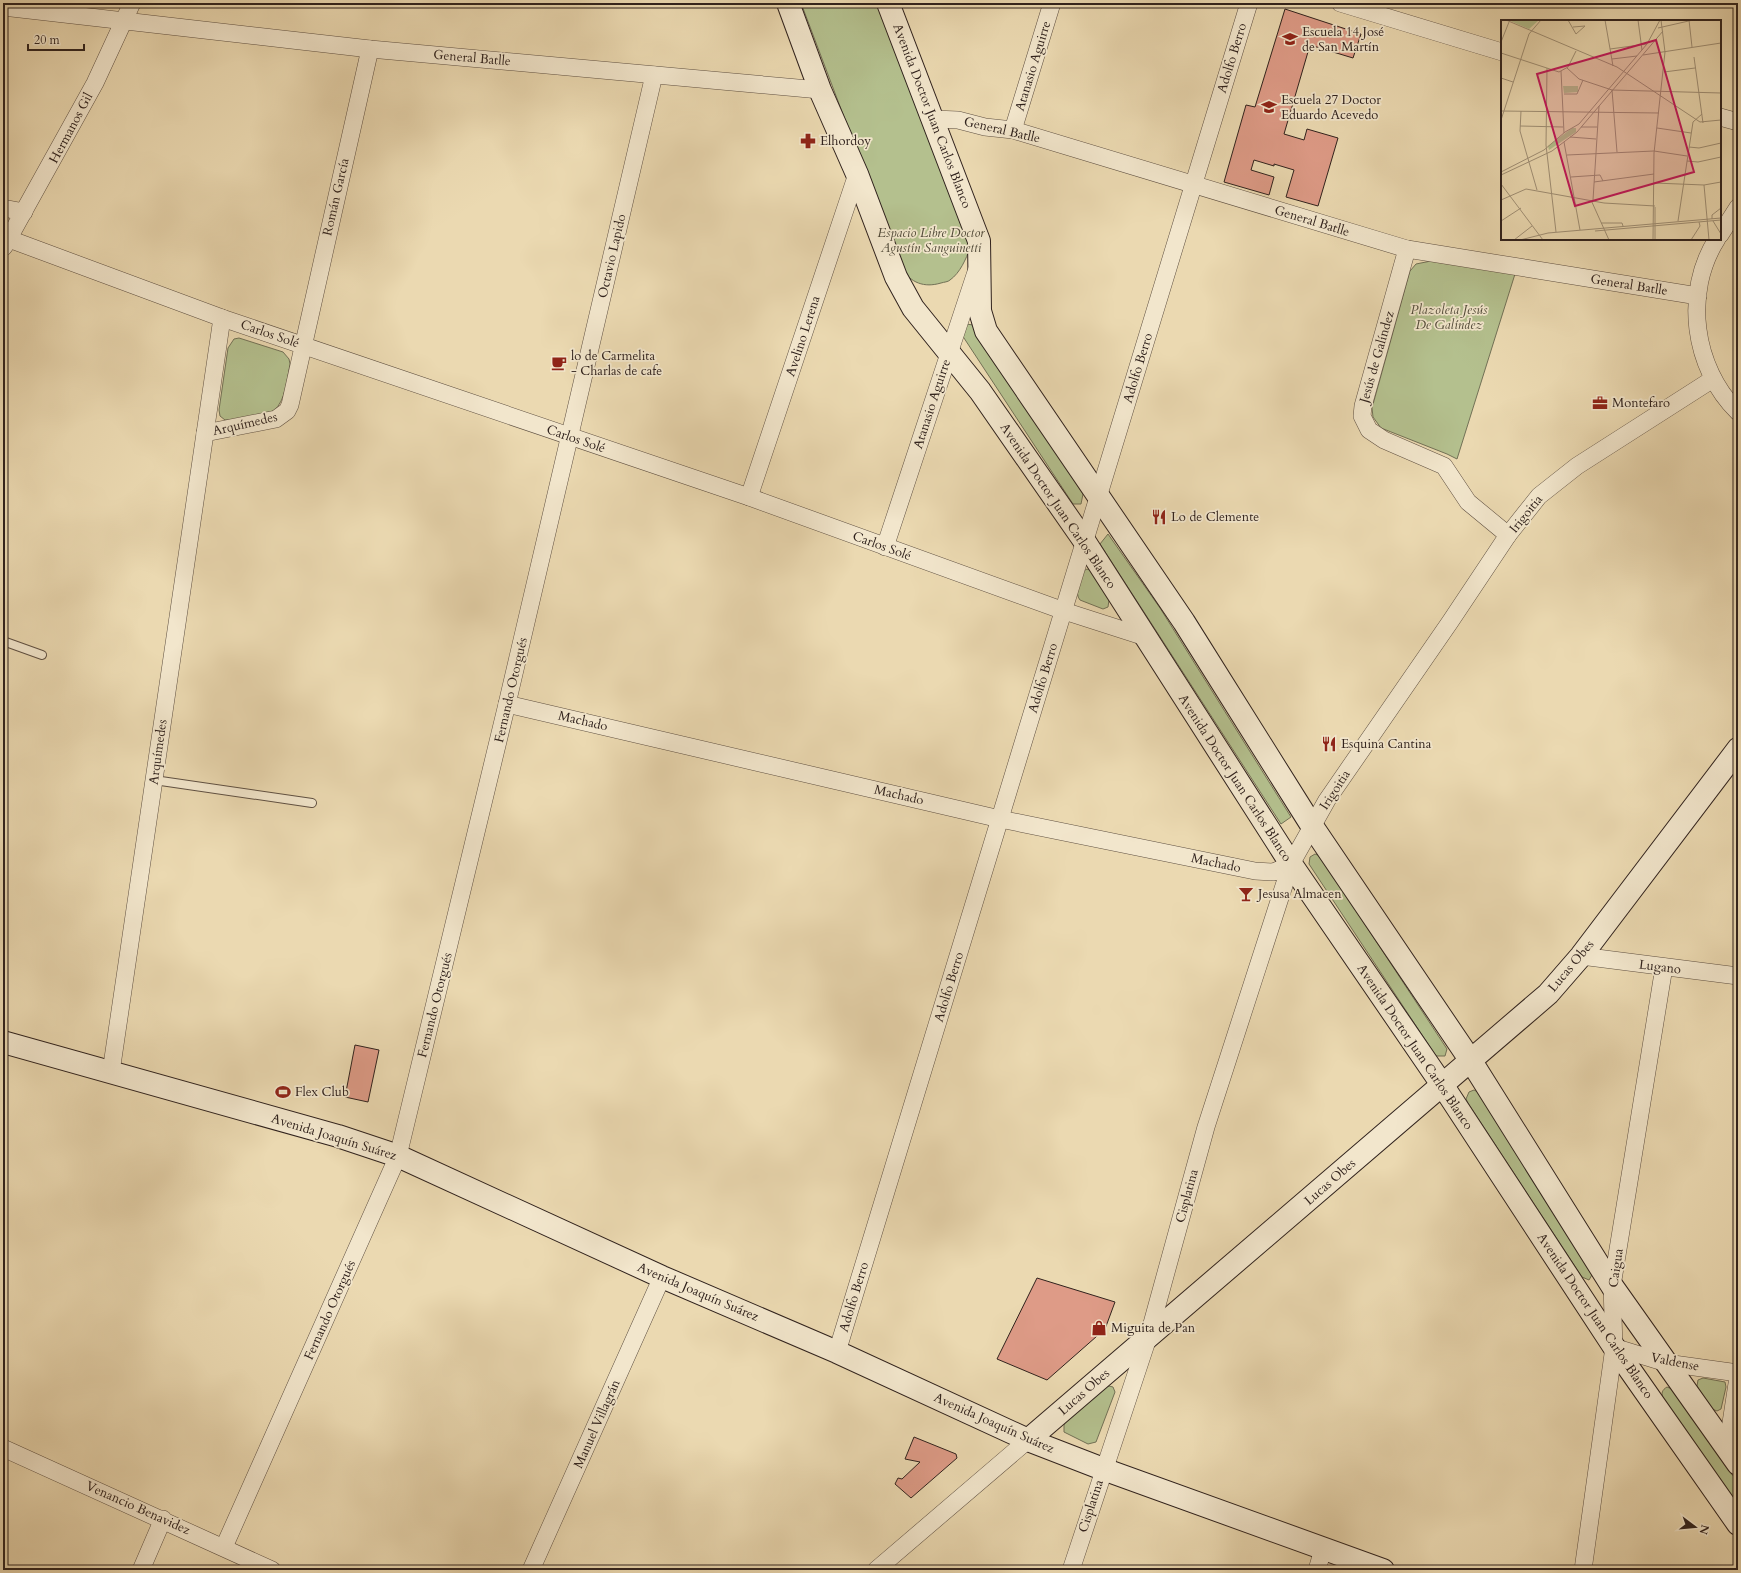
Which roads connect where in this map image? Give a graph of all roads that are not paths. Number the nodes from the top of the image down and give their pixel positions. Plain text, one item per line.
1 (132, 3) edge
2 (788, 3) edge
3 (888, 3) edge
4 (1052, 3) edge
5 (1249, 3) edge
6 (1340, 3) edge
7 (3, 7) edge
8 (123, 22) junction
9 (370, 49) junction
10 (1501, 52) edge
11 (654, 75) junction
12 (820, 90) junction
13 (1721, 117) edge
14 (934, 119) junction
15 (1738, 122) edge
16 (1013, 130) junction
17 (857, 174) junction
18 (1194, 185) junction
19 (1738, 207) edge
20 (3, 208) edge
21 (24, 212) junction
22 (1721, 233) edge
23 (1716, 240) edge
24 (6, 244) edge
25 (1407, 249) junction
26 (979, 262) junction
27 (1698, 296) junction
28 (222, 318) junction
29 (303, 345) junction
30 (949, 352) junction
31 (1713, 379) junction
32 (1738, 412) edge
33 (205, 432) junction
34 (570, 437) junction
35 (1099, 496) junction
36 (750, 497) junction
37 (1508, 535) junction
38 (1085, 542) junction
39 (885, 547) junction
40 (1064, 611) junction
41 (1145, 637) junction
42 (3, 641) edge
43 (42, 656) dead end
44 (508, 704) junction
45 (1738, 749) edge
46 (154, 780) junction
47 (312, 803) dead end
48 (1000, 819) junction
49 (1312, 826) junction
50 (1291, 864) junction
51 (1582, 956) junction
52 (1664, 967) junction
53 (1738, 976) edge
54 (4, 1044) edge
55 (1471, 1061) junction
56 (111, 1072) junction
57 (1443, 1086) junction
58 (398, 1156) junction
59 (662, 1277) junction
60 (1612, 1286) junction
61 (1148, 1338) junction
62 (1614, 1347) junction
63 (837, 1352) junction
64 (1666, 1363) junction
65 (1738, 1372) edge
66 (1738, 1378) edge
67 (1028, 1440) junction
68 (3, 1448) edge
69 (1732, 1456) edge
70 (1103, 1469) junction
71 (163, 1519) junction
72 (1738, 1524) edge
73 (224, 1547) junction
74 (1323, 1549) junction
75 (141, 1570) edge
76 (272, 1570) edge
77 (532, 1570) edge
78 (876, 1570) edge
79 (1071, 1570) edge
80 (1317, 1570) edge
81 (1383, 1570) edge
82 (1583, 1570) edge

1 - 8 street, Hermanos Gil
2 - 12 street, Avenida Doctor Juan Carlos Blanco
3 - 14 street, Avenida Doctor Juan Carlos Blanco
4 - 16 street, Atanasio Aguirre
5 - 18 street, Adolfo Berro
6 - 10 street
7 - 8 street, General Batlle
8 - 9 street, General Batlle
8 - 21 street, Hermanos Gil
9 - 11 street, General Batlle
9 - 29 street, Román García
11 - 12 street, General Batlle
11 - 34 street, Octavio Lapido
12 - 17 street, Avenida Doctor Juan Carlos Blanco
13 - 15 street
14 - 16 street, General Batlle
14 - 26 street, Avenida Doctor Juan Carlos Blanco
16 - 18 street, General Batlle
17 - 30 street, Avenida Doctor Juan Carlos Blanco
17 - 36 street, Avelino Lerena
18 - 25 street, General Batlle
18 - 35 street, Adolfo Berro
19 - 22 street
20 - 21 street
21 - 24 street, Hermanos Gil
23 - 27 street
24 - 28 street, Carlos Solé
25 - 27 street, General Batlle
25 - 37 street, Jesús de Galíndez
26 - 30 street, Atanasio Aguirre
26 - 35 street, Avenida Doctor Juan Carlos Blanco
27 - 31 street
28 - 29 street, Carlos Solé
28 - 33 street, Arquímedes
29 - 33 street, Arquímedes
29 - 34 street, Carlos Solé
30 - 38 street, Avenida Doctor Juan Carlos Blanco
30 - 39 street, Atanasio Aguirre
31 - 32 street
31 - 37 street, Irigoitia
33 - 46 street, Arquímedes
34 - 36 street, Carlos Solé
34 - 44 street, Fernando Otorgués
35 - 38 street, Adolfo Berro
35 - 49 street, Avenida Doctor Juan Carlos Blanco
36 - 39 street, Carlos Solé
37 - 49 street, Irigoitia
38 - 40 street, Adolfo Berro
38 - 41 street, Avenida Doctor Juan Carlos Blanco
39 - 40 street, Carlos Solé
40 - 41 street, Carlos Solé
40 - 48 street, Adolfo Berro
41 - 50 street, Avenida Doctor Juan Carlos Blanco
42 - 43 lane
44 - 48 street, Machado
44 - 58 street, Fernando Otorgués
45 - 51 street, Lucas Obes
46 - 47 lane
46 - 56 street, Arquímedes
48 - 50 street, Machado
48 - 63 street, Adolfo Berro
49 - 50 street, Cisplatina
49 - 55 street, Avenida Doctor Juan Carlos Blanco
50 - 57 street, Avenida Doctor Juan Carlos Blanco
50 - 61 street, Cisplatina
51 - 52 street, Lugano
51 - 55 street, Lucas Obes
52 - 53 street, Lugano
52 - 60 street, Caigua
54 - 56 street, Avenida Joaquín Suárez
55 - 57 street, Lucas Obes
55 - 60 street, Avenida Doctor Juan Carlos Blanco
56 - 58 street, Avenida Joaquín Suárez
57 - 61 street, Lucas Obes
57 - 62 street, Avenida Doctor Juan Carlos Blanco
58 - 59 street, Avenida Joaquín Suárez
58 - 73 street, Fernando Otorgués
59 - 63 street, Avenida Joaquín Suárez
59 - 77 street, Manuel Villagrán
60 - 62 street, Caigua
60 - 64 street, Avenida Doctor Juan Carlos Blanco
61 - 67 street, Lucas Obes
61 - 70 street, Cisplatina
62 - 64 street, Valdense
62 - 72 street, Avenida Doctor Juan Carlos Blanco
62 - 82 street, Caigua
63 - 67 street, Avenida Joaquín Suárez
64 - 65 street, Valdense
64 - 69 street, Avenida Doctor Juan Carlos Blanco
66 - 69 street
67 - 70 street, Avenida Joaquín Suárez
67 - 78 street, Lucas Obes
68 - 71 street, Venancio Benavidez
70 - 74 street, Avenida Joaquín Suárez
70 - 79 street, Cisplatina
71 - 73 street, Venancio Benavidez
71 - 75 street
73 - 76 street, Venancio Benavidez
74 - 80 street
74 - 81 street, Avenida Joaquín Suárez

